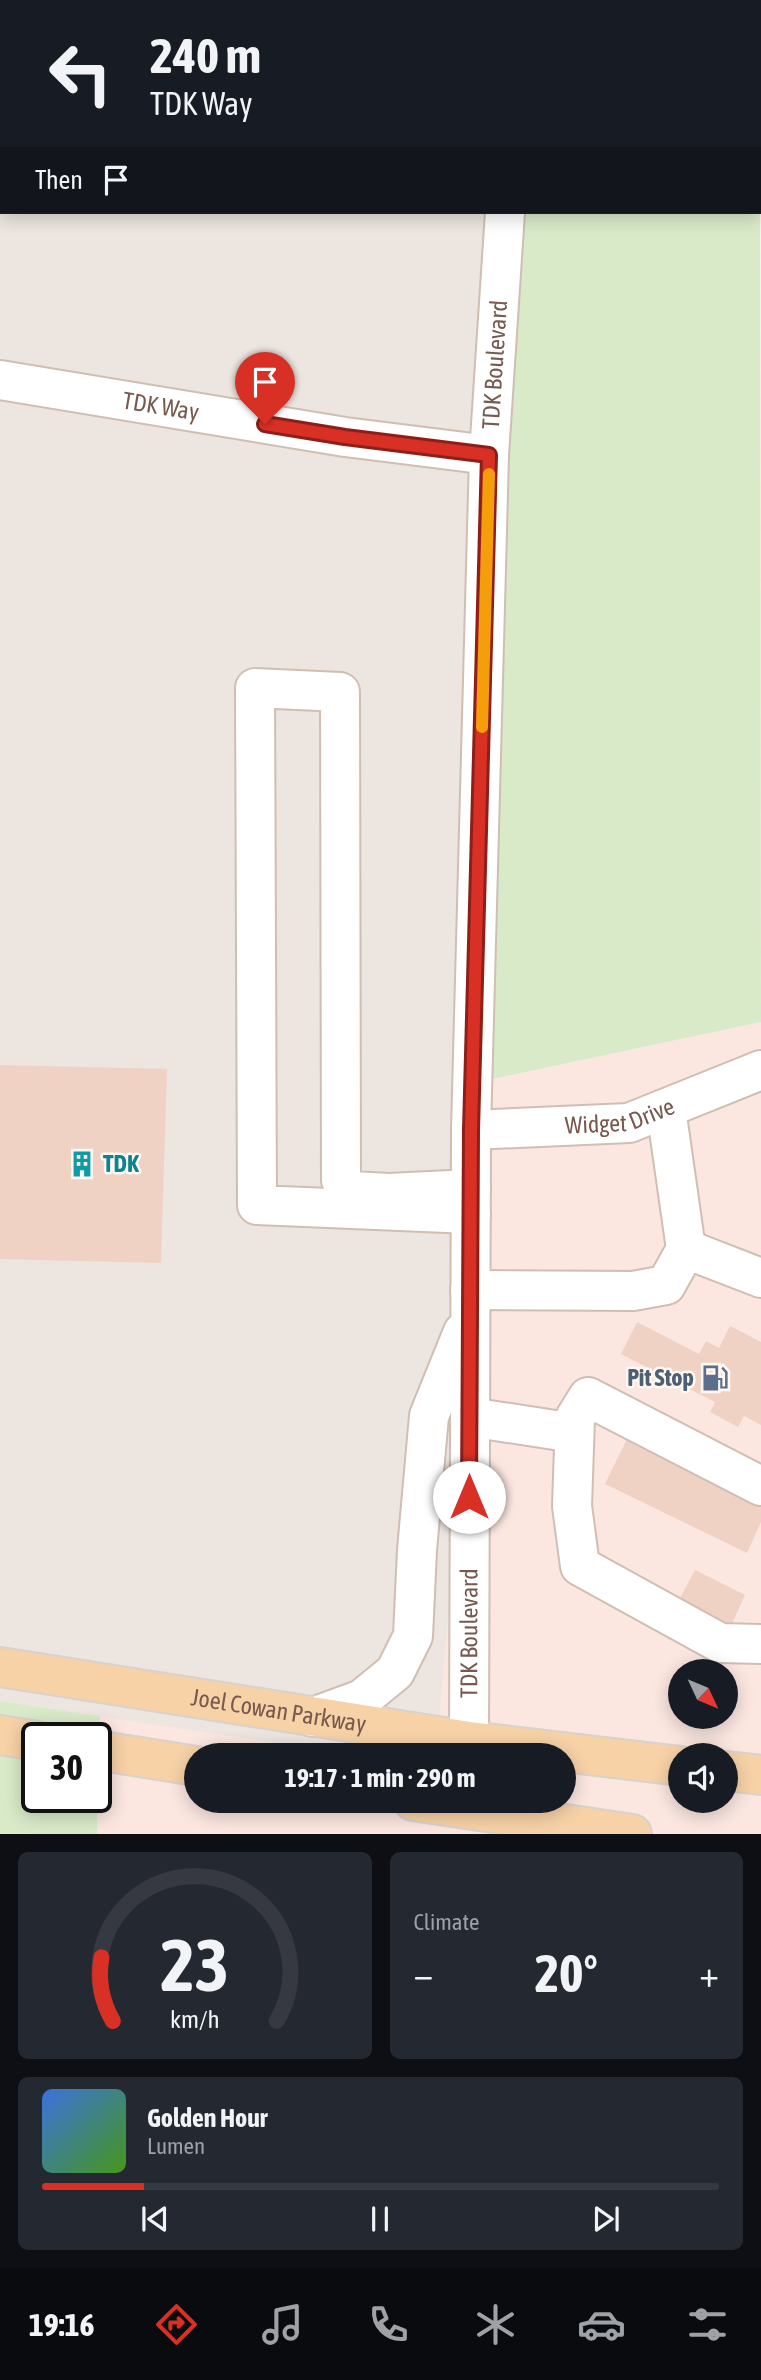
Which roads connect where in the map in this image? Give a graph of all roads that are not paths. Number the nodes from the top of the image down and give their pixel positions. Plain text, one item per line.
1 (505, 214) edge
2 (0, 380) edge
3 (489, 455) junction
4 (761, 1070) edge
5 (666, 1109) junction
6 (471, 1130) junction
7 (471, 1201) junction
8 (686, 1250) junction
9 (761, 1278) edge
10 (470, 1302) junction
11 (470, 1417) junction
12 (574, 1433) junction
13 (761, 1486) edge
14 (761, 1644) edge
15 (0, 1667) edge
16 (313, 1717) junction
17 (0, 1735) edge
18 (21, 1738) edge
19 (443, 1743) edge
20 (468, 1743) edge
21 (112, 1753) edge
22 (576, 1757) edge
23 (184, 1764) edge
24 (668, 1765) edge
25 (738, 1772) edge
26 (761, 1775) edge
27 (459, 1814) edge
28 (632, 1834) edge

1 - 3 street, TDK Boulevard
2 - 3 street, TDK Way
3 - 6 street, TDK Boulevard
4 - 5 street, Widget Drive
5 - 6 street, Widget Drive
5 - 8 street
6 - 7 street, TDK Boulevard
7 - 7 street
7 - 10 street, TDK Boulevard
8 - 9 street
8 - 10 street
10 - 11 street, TDK Boulevard
10 - 16 street, TDK Boulevard
11 - 12 street
11 - 20 street, TDK Boulevard
12 - 13 street
12 - 14 street
15 - 16 main road, Joel Cowan Parkway
16 - 19 main road, Joel Cowan Parkway
17 - 18 main road
21 - 23 main road
22 - 24 main road, Joel Cowan Parkway
25 - 26 main road
27 - 28 main road

